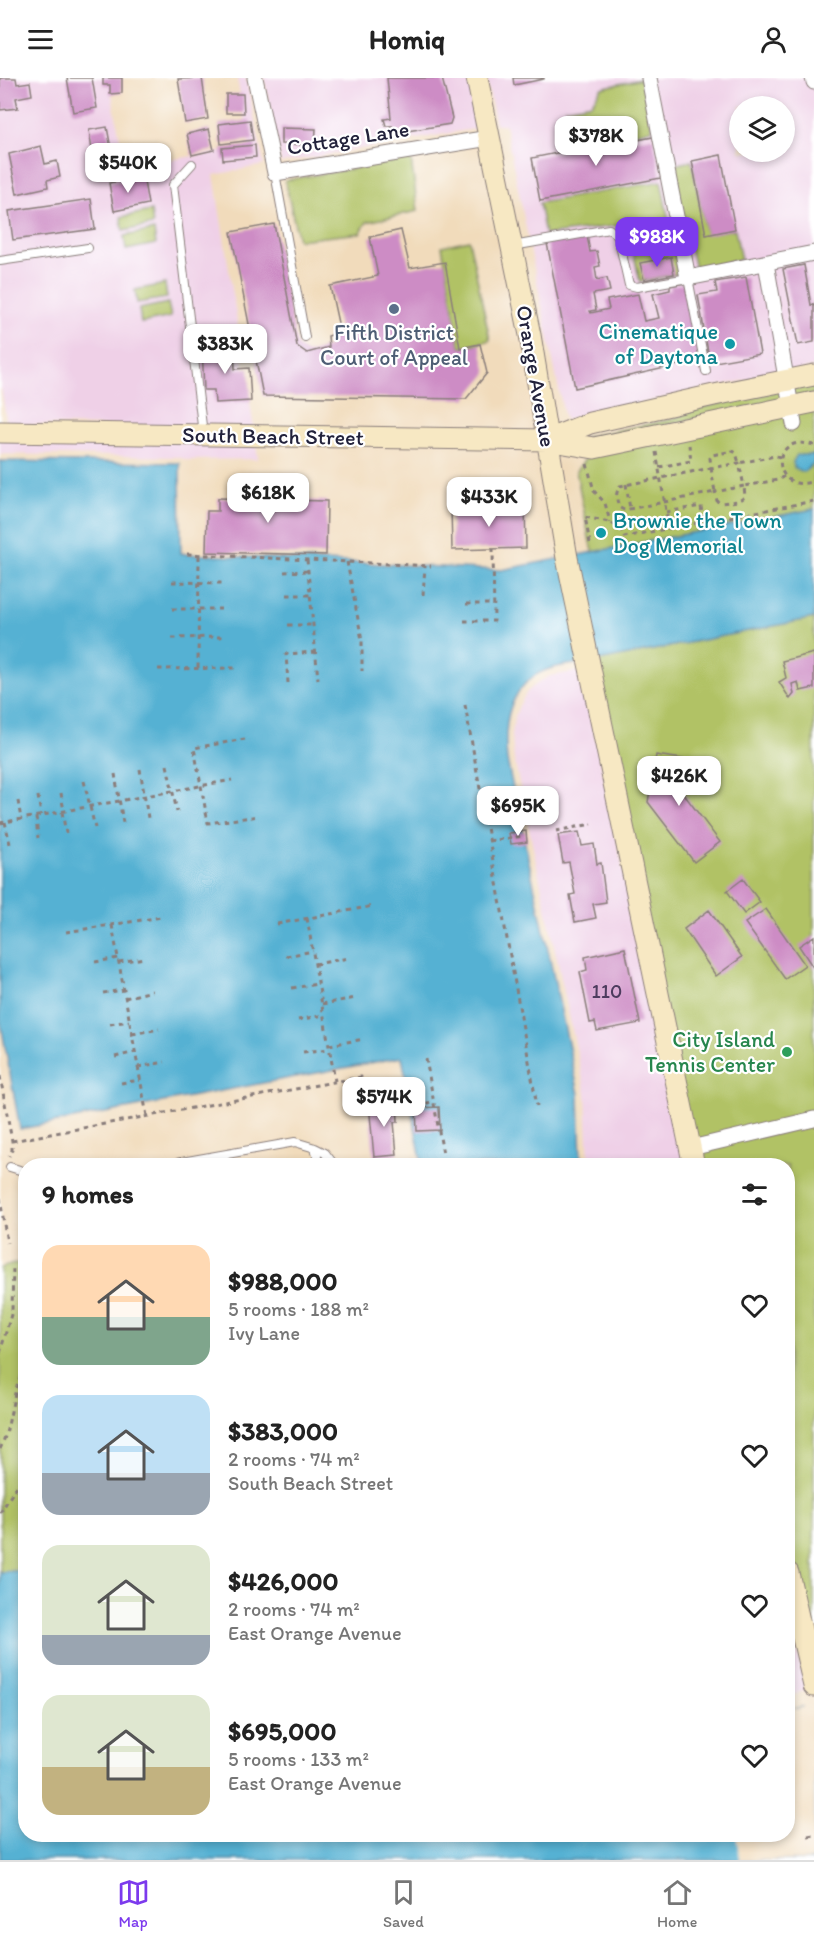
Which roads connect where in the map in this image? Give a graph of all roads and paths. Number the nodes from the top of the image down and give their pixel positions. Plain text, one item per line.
1 (255, 78) edge
2 (477, 78) edge
3 (649, 78) edge
4 (489, 138) junction
5 (192, 164) dead end
6 (275, 173) junction
7 (511, 247) junction
8 (88, 248) dead end
9 (814, 253) edge
10 (0, 261) edge
11 (766, 263) junction
12 (688, 278) junction
13 (305, 336) dead end
14 (706, 371) dead end
15 (814, 375) edge
16 (787, 381) junction
17 (814, 402) edge
18 (793, 415) junction
19 (0, 432) edge
20 (203, 435) junction
21 (547, 440) junction
22 (689, 444) dead end
23 (814, 445) edge
24 (656, 450) dead end
25 (781, 457) junction
26 (587, 462) dead end
27 (739, 463) junction
28 (659, 467) junction
29 (711, 468) junction
30 (784, 476) junction
31 (661, 478) junction
32 (814, 481) edge
33 (626, 484) junction
34 (744, 486) junction
35 (715, 492) junction
36 (814, 501) edge
37 (664, 502) junction
38 (630, 509) junction
39 (666, 512) junction
40 (610, 522) junction
41 (704, 522) junction
42 (669, 529) junction
43 (590, 543) dead end
44 (493, 549) dead end
45 (187, 554) dead end
46 (199, 554) junction
47 (307, 560) junction
48 (347, 562) junction
49 (426, 566) junction
50 (431, 566) dead end
51 (308, 571) junction
52 (284, 572) dead end
53 (172, 582) dead end
54 (199, 583) junction
55 (222, 583) dead end
56 (286, 595) dead end
57 (310, 595) junction
58 (423, 595) dead end
59 (466, 604) dead end
60 (494, 604) junction
61 (172, 609) dead end
62 (222, 609) dead end
63 (198, 610) junction
64 (464, 621) dead end
65 (288, 625) dead end
66 (313, 625) junction
67 (222, 637) dead end
68 (172, 638) dead end
69 (198, 638) junction
70 (315, 652) junction
71 (198, 668) junction
72 (235, 668) dead end
73 (158, 669) dead end
74 (362, 671) dead end
75 (318, 679) dead end
76 (288, 683) dead end
77 (465, 705) dead end
78 (245, 738) dead end
79 (167, 765) dead end
80 (140, 769) dead end
81 (115, 774) dead end
82 (231, 780) dead end
83 (84, 781) dead end
84 (201, 786) junction
85 (173, 791) junction
86 (61, 793) dead end
87 (38, 796) dead end
88 (144, 797) junction
89 (18, 801) dead end
90 (120, 801) junction
91 (90, 807) junction
92 (63, 812) junction
93 (177, 812) dead end
94 (41, 816) junction
95 (259, 816) dead end
96 (36, 817) junction
97 (148, 818) dead end
98 (21, 820) junction
99 (5, 822) junction
100 (0, 823) edge
101 (123, 824) dead end
102 (592, 824) dead end
103 (94, 828) dead end
104 (556, 831) dead end
105 (66, 833) dead end
106 (523, 836) dead end
107 (38, 838) dead end
108 (489, 841) junction
109 (10, 843) dead end
110 (373, 906) dead end
111 (161, 917) dead end
112 (307, 918) junction
113 (277, 924) dead end
114 (112, 925) junction
115 (66, 932) dead end
116 (313, 951) junction
117 (286, 956) dead end
118 (144, 958) dead end
119 (349, 958) dead end
120 (118, 960) junction
121 (95, 963) dead end
122 (315, 964) junction
123 (318, 984) junction
124 (292, 988) dead end
125 (124, 990) junction
126 (152, 991) dead end
127 (103, 993) dead end
128 (125, 998) junction
129 (356, 998) dead end
130 (322, 1004) junction
131 (324, 1015) junction
132 (298, 1020) dead end
133 (130, 1021) junction
134 (110, 1024) dead end
135 (159, 1029) dead end
136 (132, 1034) junction
137 (364, 1040) dead end
138 (329, 1047) junction
139 (136, 1052) junction
140 (303, 1052) dead end
141 (115, 1057) dead end
142 (426, 1059) dead end
143 (165, 1062) dead end
144 (138, 1067) junction
145 (0, 1076) edge
146 (141, 1080) junction
147 (335, 1081) junction
148 (121, 1083) dead end
149 (433, 1102) junction
150 (537, 1106) dead end
151 (147, 1116) junction
152 (814, 1119) edge
153 (12, 1141) junction
154 (315, 1148) junction
155 (443, 1154) dead end
156 (693, 1157) edge
157 (201, 1158) edge
158 (317, 1158) edge
159 (329, 1158) edge
160 (9, 1163) joint
161 (18, 1168) edge
162 (0, 1198) edge
163 (7, 1243) dead end
164 (13, 1265) dead end
165 (0, 1353) edge
166 (18, 1386) edge
167 (0, 1449) edge
168 (18, 1484) edge
169 (0, 1513) edge
170 (795, 1603) edge
171 (814, 1686) edge
172 (814, 1835) edge
173 (808, 1836) dead end

1 - 6 street, Cottage Lane
2 - 4 street, Orange Avenue
3 - 12 street
4 - 6 street, Cottage Lane
4 - 7 street, Orange Avenue
5 - 20 lane
6 - 13 lane
7 - 12 lane
7 - 21 street, Orange Avenue
8 - 10 lane
9 - 11 street
11 - 12 street
11 - 16 street
12 - 14 lane
15 - 16 street, South Beach Street
16 - 18 street
16 - 21 street, South Beach Street
17 - 18 street, South Beach Street
18 - 21 street, South Beach Street
19 - 20 street, South Beach Street
20 - 21 street, South Beach Street
21 - 156 street, Orange Avenue
22 - 28 path
23 - 25 path
24 - 28 path
25 - 27 path
25 - 30 path
26 - 40 path
27 - 29 path
27 - 29 path
27 - 34 path
28 - 31 path
29 - 31 path
29 - 35 path
30 - 32 path
30 - 34 path
31 - 33 path
31 - 37 path
33 - 38 path
33 - 38 path
34 - 35 path
34 - 35 path
35 - 37 path
36 - 41 path
37 - 38 path
37 - 39 path
39 - 41 path
39 - 42 path
40 - 42 path
40 - 43 path
41 - 42 path
44 - 60 path
45 - 46 path
46 - 47 path
46 - 54 path
47 - 48 path
47 - 51 path
48 - 49 path
48 - 74 path
49 - 50 path
49 - 58 path
51 - 52 path
51 - 57 path
53 - 54 path
54 - 55 path
54 - 63 path
56 - 57 path
57 - 66 path
59 - 60 path
60 - 64 path
61 - 63 path
62 - 63 path
63 - 69 path
65 - 66 path
66 - 70 path
67 - 69 path
68 - 69 path
69 - 71 path
70 - 75 path
70 - 76 path
71 - 72 path
71 - 73 path
77 - 108 path
78 - 84 path
79 - 85 path
80 - 88 path
81 - 90 path
82 - 84 path
83 - 91 path
84 - 85 path
84 - 95 path
85 - 88 path
85 - 93 path
86 - 92 path
87 - 94 path
88 - 90 path
88 - 97 path
89 - 98 path
90 - 91 path
90 - 101 path
91 - 92 path
91 - 103 path
92 - 94 path
92 - 105 path
94 - 96 path
96 - 98 path
96 - 107 path
98 - 99 path
99 - 100 path
99 - 109 path
102 - 104 path
106 - 108 path
108 - 150 path
110 - 112 path
111 - 114 path
112 - 113 path
112 - 116 path
114 - 115 path
114 - 120 path
116 - 117 path
116 - 122 path
118 - 120 path
119 - 122 path
120 - 121 path
120 - 125 path
122 - 123 path
123 - 124 path
123 - 130 path
125 - 127 path
125 - 128 path
126 - 128 path
128 - 133 path
129 - 130 path
130 - 131 path
131 - 132 path
131 - 138 path
133 - 134 path
133 - 136 path
135 - 136 path
136 - 139 path
137 - 138 path
138 - 140 path
138 - 147 path
139 - 141 path
139 - 144 path
142 - 149 path
143 - 144 path
144 - 146 path
145 - 153 path
146 - 148 path
146 - 151 path
147 - 149 path
147 - 151 path
149 - 155 path
151 - 153 path
152 - 156 street
153 - 160 path
154 - 157 lane
154 - 158 lane
154 - 159 lane
160 - 161 lane
162 - 163 path
164 - 165 path
166 - 167 path
168 - 169 path
170 - 171 street
172 - 173 path

